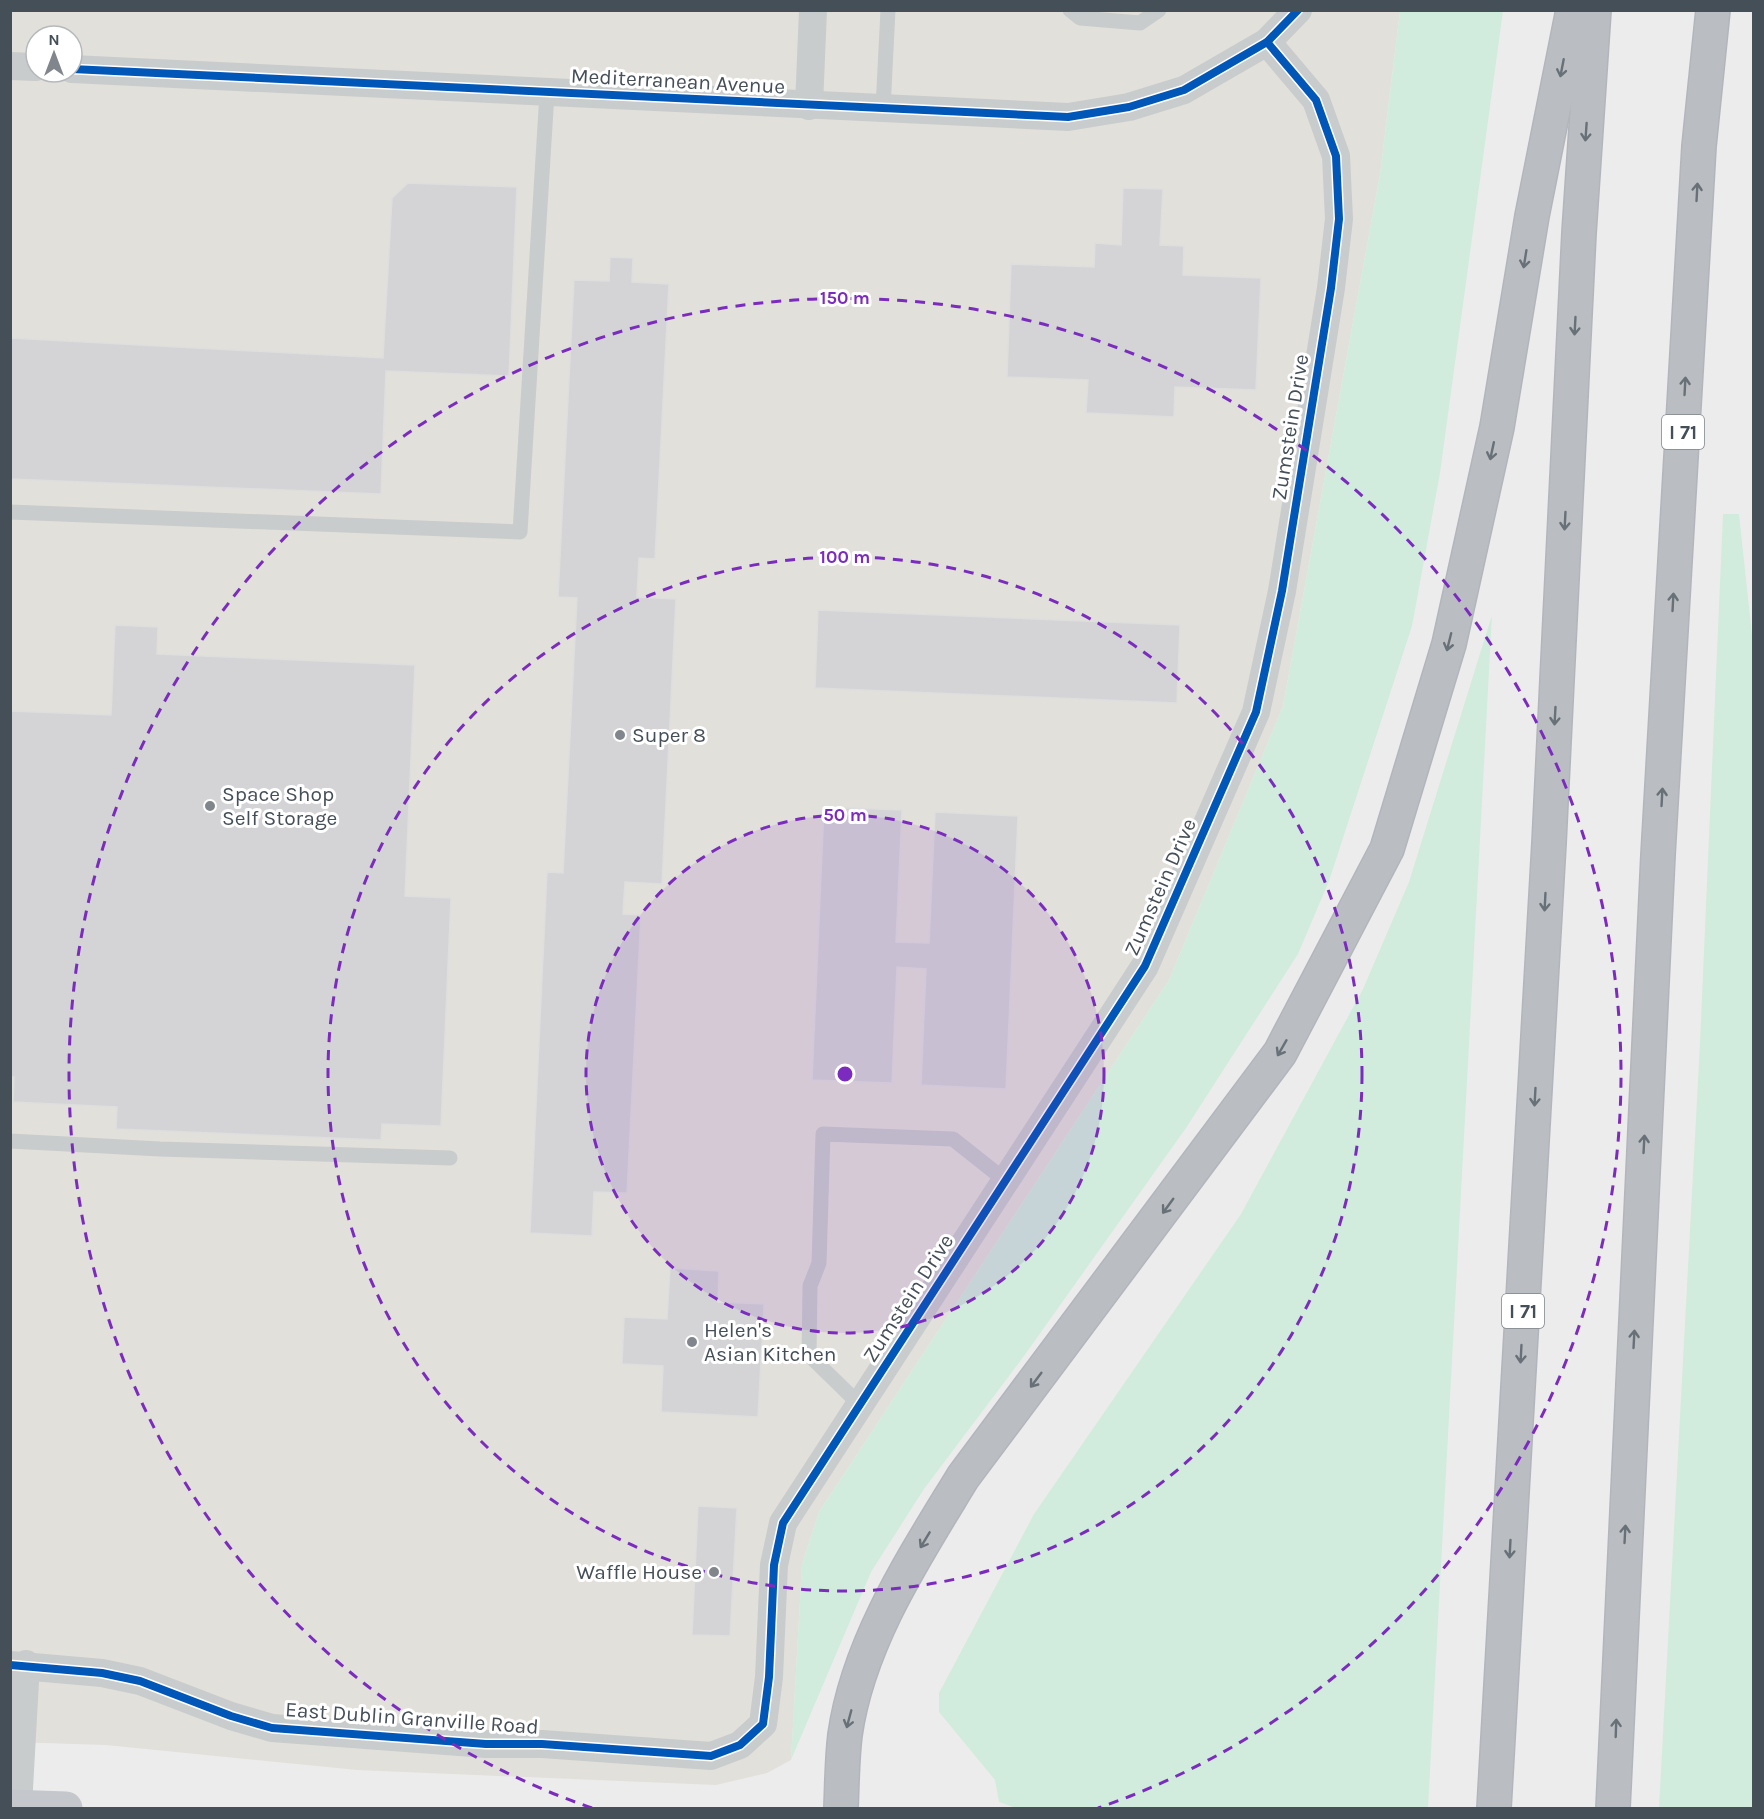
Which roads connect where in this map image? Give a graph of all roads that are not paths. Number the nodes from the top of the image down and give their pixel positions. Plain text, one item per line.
1 (813, 10) edge
2 (888, 10) edge
3 (1070, 10) edge
4 (1159, 10) edge
5 (1298, 10) edge
6 (1573, 10) edge
7 (1594, 10) edge
8 (1713, 10) edge
9 (1267, 42) junction
10 (84, 70) edge
11 (547, 93) junction
12 (809, 106) junction
13 (884, 109) junction
14 (10, 512) edge
15 (10, 1141) edge
16 (450, 1158) dead end
17 (1006, 1181) junction
18 (859, 1404) junction
19 (18, 1664) edge
20 (769, 1677) joint
21 (1495, 1794) edge
22 (1613, 1798) edge
23 (14, 1806) edge
24 (66, 1809) edge
25 (841, 1809) edge

1 - 12 street
2 - 13 lane
3 - 4 lane
5 - 9 street, Mediterranean Avenue
6 -> 25 highway
7 -> 21 highway, I 71
22 -> 8 highway, I 71
9 - 13 street, Mediterranean Avenue
9 - 17 street, Zumstein Drive
10 - 11 street, Mediterranean Avenue
11 - 12 street, Mediterranean Avenue
11 - 14 lane
12 - 13 street, Mediterranean Avenue
15 - 16 lane
17 - 18 street, Zumstein Drive
17 - 18 lane
18 - 20 street, Zumstein Drive
19 - 20 street, East Dublin Granville Road
19 - 23 street, East Dublin Granville Road
23 - 24 main road, East Dublin Granville Road

